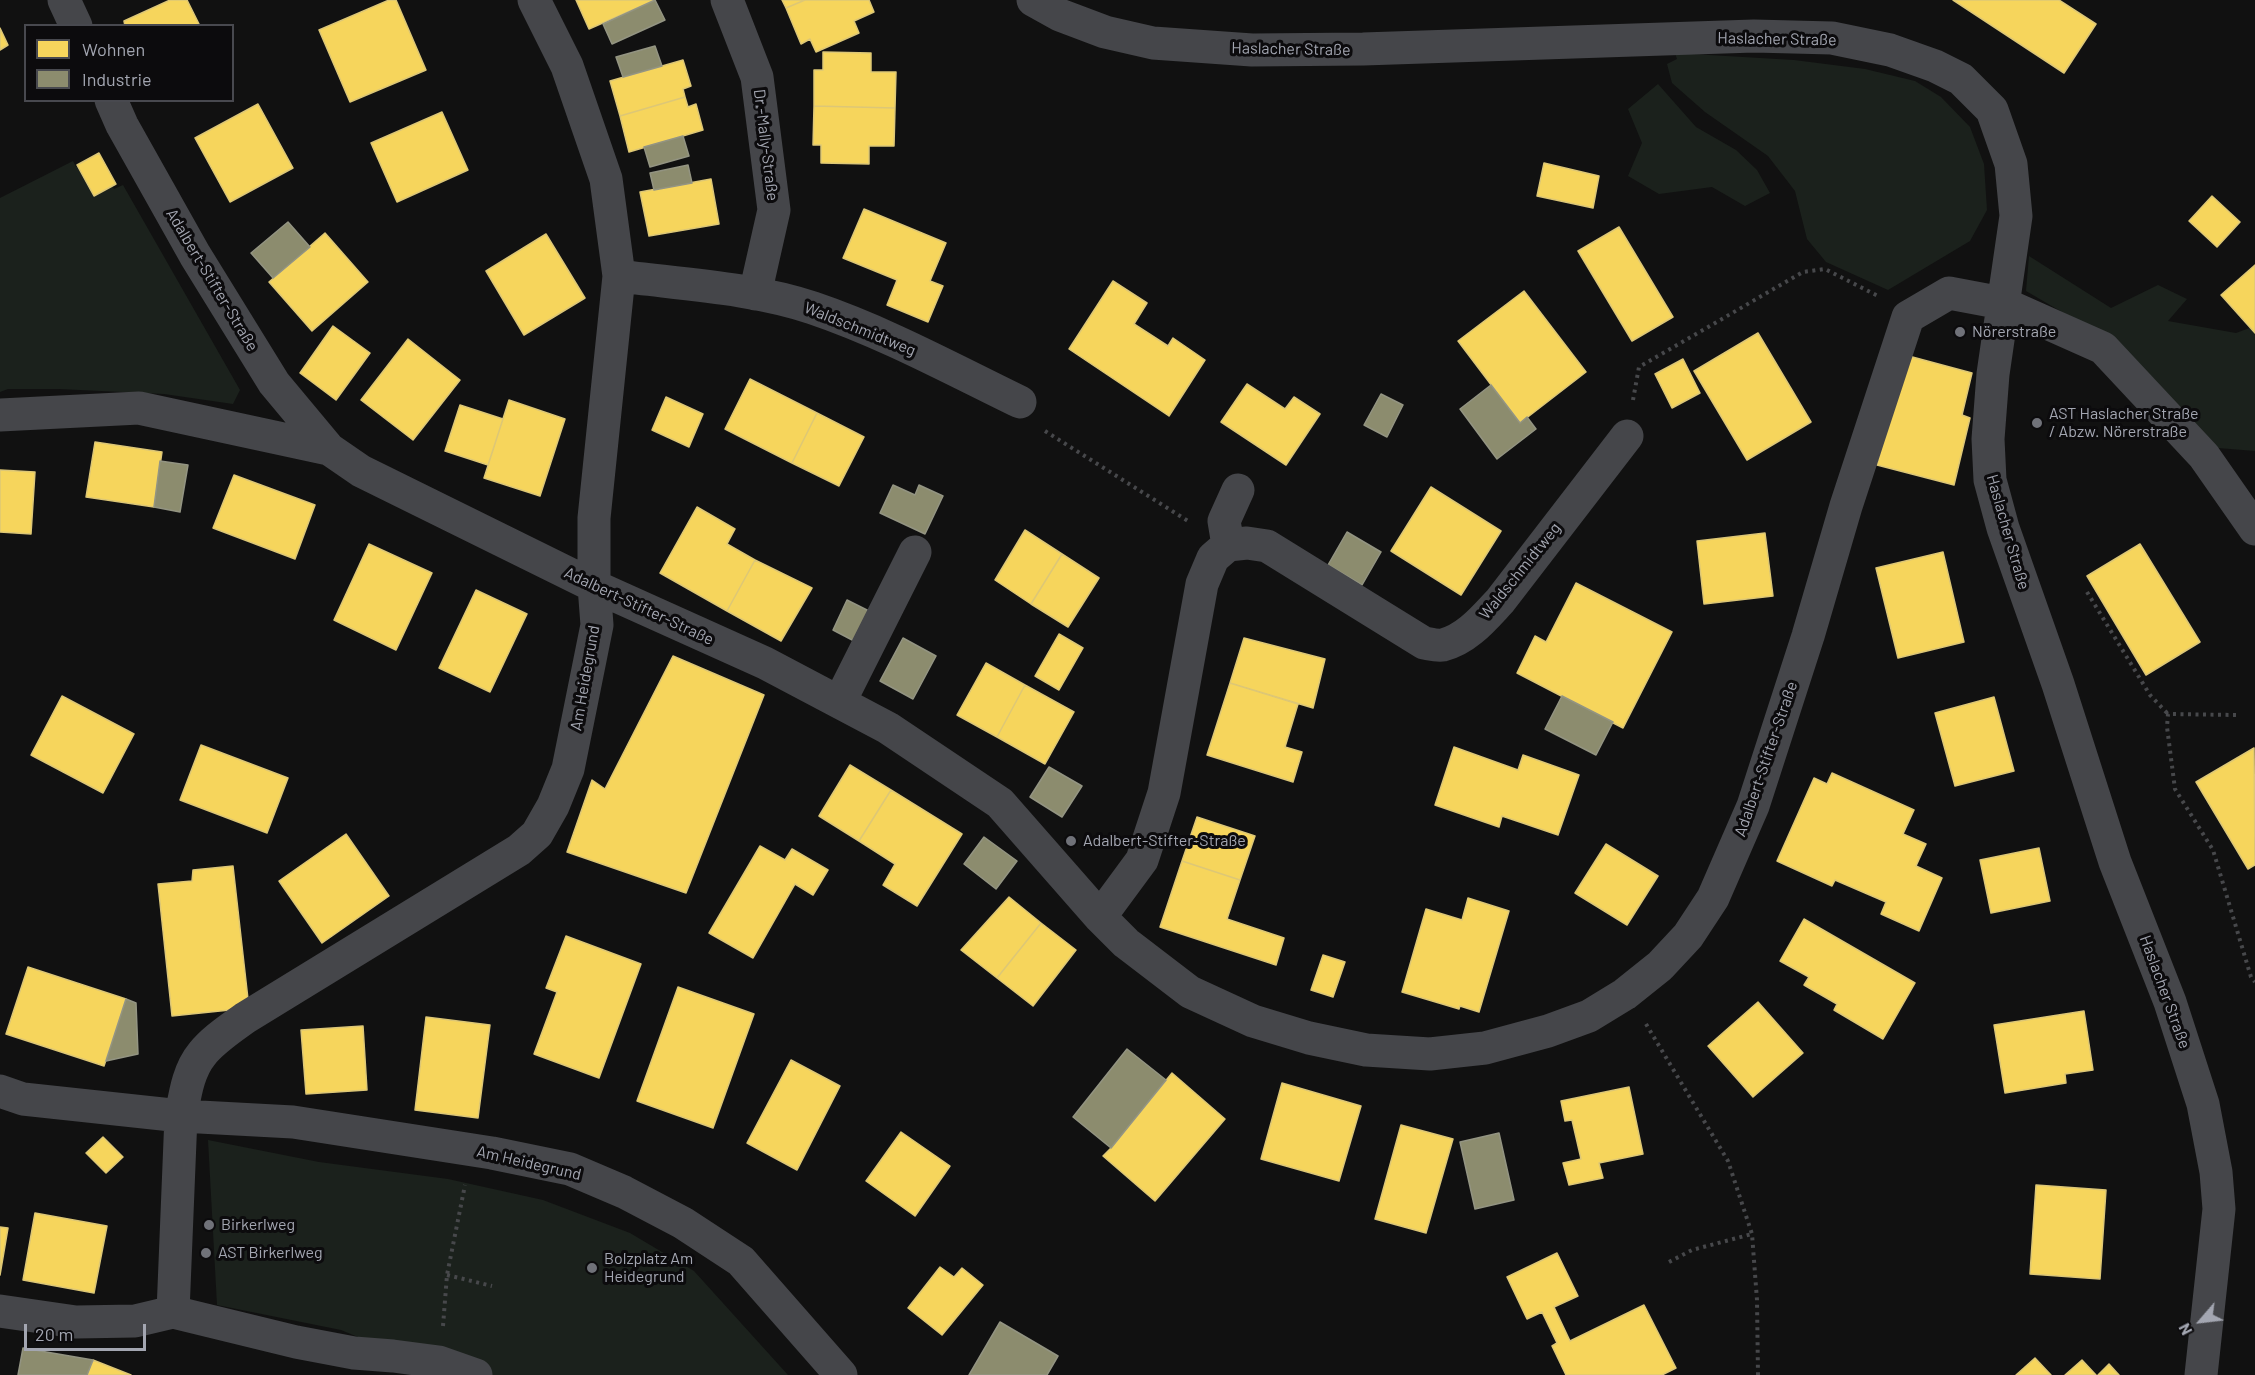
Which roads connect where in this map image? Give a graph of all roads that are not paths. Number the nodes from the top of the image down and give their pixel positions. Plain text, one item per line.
1 (64, 0) edge
2 (534, 0) edge
3 (728, 0) edge
4 (1034, 0) edge
5 (75, 24) edge
6 (112, 102) edge
7 (619, 276) junction
8 (755, 294) junction
9 (2002, 303) junction
10 (1020, 402) road end
11 (0, 415) edge
12 (1627, 436) road end
13 (329, 449) junction
14 (1238, 490) dead end
15 (2255, 529) edge
16 (1228, 545) junction
17 (915, 552) dead end
18 (594, 586) junction
19 (840, 701) junction
20 (1100, 917) junction
21 (0, 1091) edge
22 (181, 1116) junction
23 (0, 1311) edge
24 (173, 1312) junction
25 (476, 1375) edge
26 (841, 1375) edge
27 (2200, 1375) edge

1 - 5 street
2 - 7 street
3 - 8 street, Dr.-Mally-Straße
4 - 9 street, Haslacher Straße
6 - 13 street, Adalbert-Stifter-Straße
7 - 8 street, Waldschmidtweg
7 - 18 street
8 - 10 street, Waldschmidtweg
9 - 15 street
9 - 20 street, Adalbert-Stifter-Straße
9 - 27 street, Haslacher Straße
11 - 13 street, Adalbert-Stifter-Straße
12 - 16 street, Waldschmidtweg
13 - 18 street, Adalbert-Stifter-Straße
14 - 16 street
16 - 20 street
17 - 19 street
18 - 19 street, Adalbert-Stifter-Straße
18 - 22 street, Am Heidegrund
19 - 20 street, Adalbert-Stifter-Straße
21 - 22 street
22 - 24 street, Am Heidegrund
22 - 26 street, Am Heidegrund
23 - 24 street
24 - 25 street

